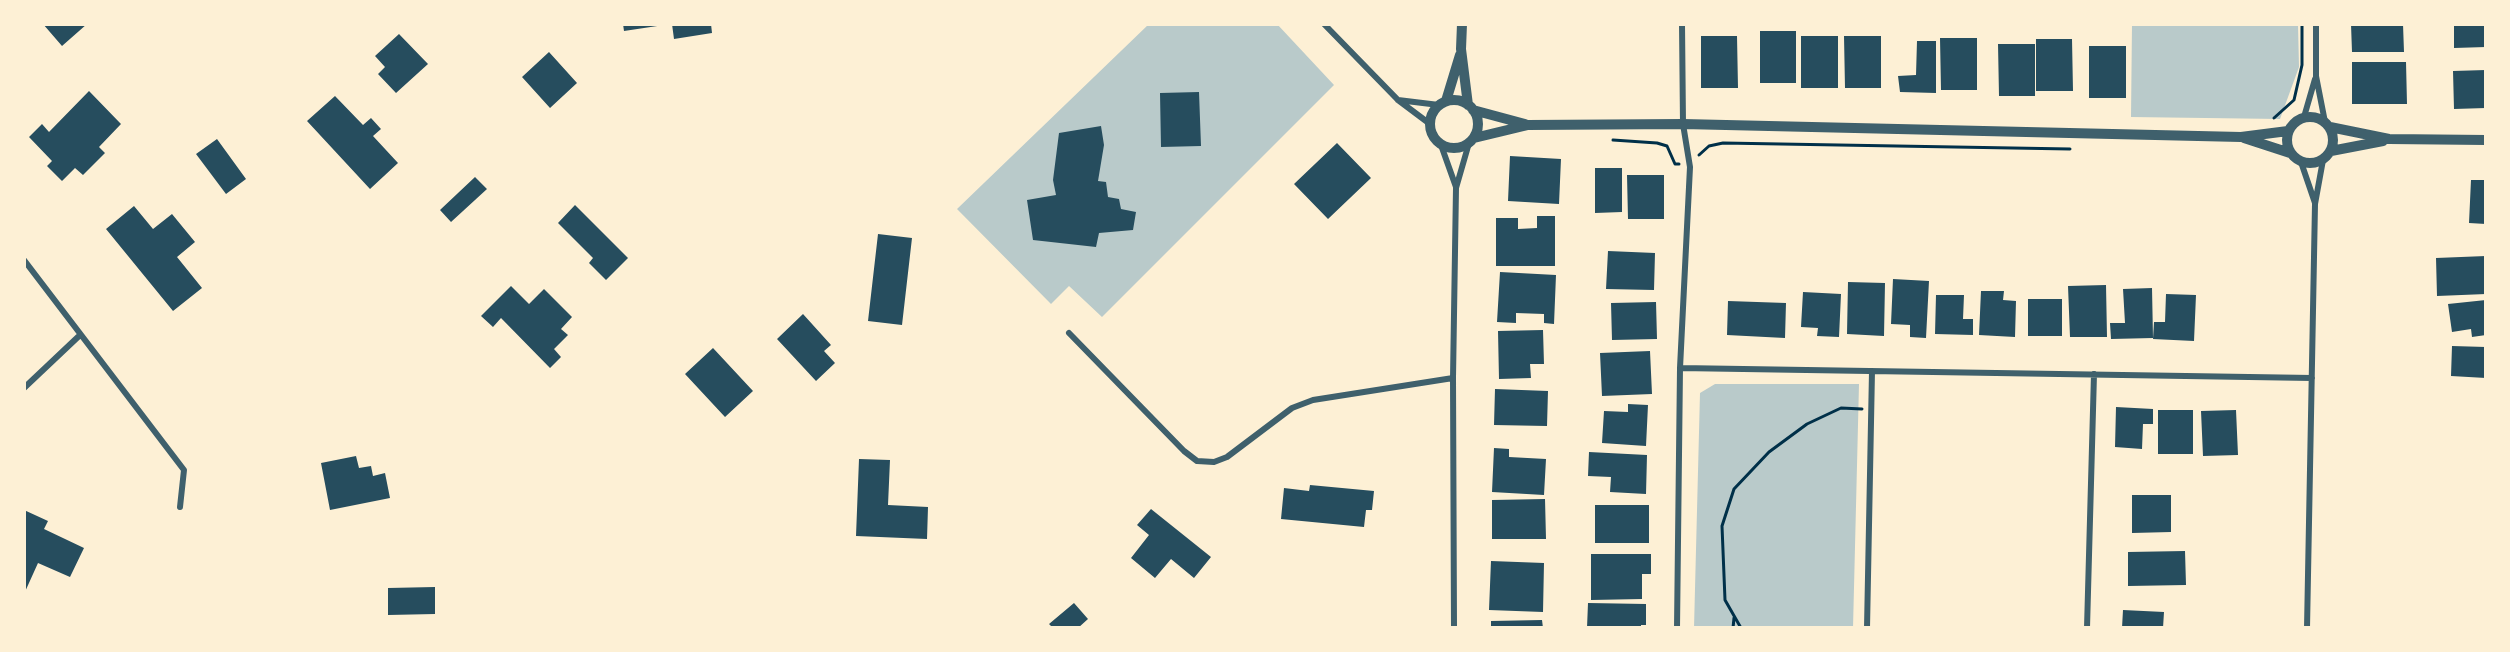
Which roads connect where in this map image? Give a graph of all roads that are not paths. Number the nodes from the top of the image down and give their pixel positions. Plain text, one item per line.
1 (1324, 24) edge
2 (1462, 24) edge
3 (1682, 24) edge
4 (2316, 24) edge
5 (1461, 50) junction
6 (2316, 76) junction
7 (1398, 100) junction
8 (1443, 103) junction
9 (1471, 107) junction
10 (2304, 117) junction
11 (1430, 124) junction
12 (1683, 124) junction
13 (1528, 125) junction
14 (2327, 125) junction
15 (2288, 131) junction
16 (2241, 137) junction
17 (2390, 139) junction
18 (1471, 140) junction
19 (2486, 140) edge
20 (1441, 145) junction
21 (2331, 151) junction
22 (2290, 153) junction
23 (2323, 160) junction
24 (2301, 162) junction
25 (1456, 188) junction
26 (2315, 204) junction
27 (24, 260) edge
28 (1069, 333) dead end
29 (79, 336) junction
30 (1680, 368) junction
31 (1872, 371) junction
32 (2094, 374) junction
33 (1453, 378) junction
34 (2312, 378) junction
35 (24, 388) edge
36 (180, 507) dead end
37 (1454, 628) edge
38 (1677, 628) edge
39 (1867, 628) edge
40 (2087, 628) edge
41 (2307, 628) edge

1 - 7 street
2 - 5 street
3 - 12 street
4 - 6 street
5 - 8 street
5 - 9 street
6 - 10 street
6 - 14 street
7 - 8 street
7 - 11 street
8 - 9 street
8 - 11 street
9 - 13 street
9 - 18 street
10 - 14 street
10 - 15 street
11 - 20 street
12 - 13 street
12 - 16 street
12 - 30 street
13 - 18 street
14 - 17 street
14 - 21 street
15 - 16 street
15 - 22 street
16 - 22 street
17 - 19 street
17 - 21 street
18 - 20 street
18 - 25 street
20 - 25 street
21 - 23 street
22 - 24 street
23 - 24 street
23 - 26 street
24 - 26 street
25 - 33 street
26 - 34 street
27 - 29 street
28 - 33 street
29 - 35 street
29 - 36 street
30 - 31 street
30 - 38 street
31 - 32 street
31 - 39 street
32 - 34 street
32 - 40 street
33 - 37 street
34 - 41 street

